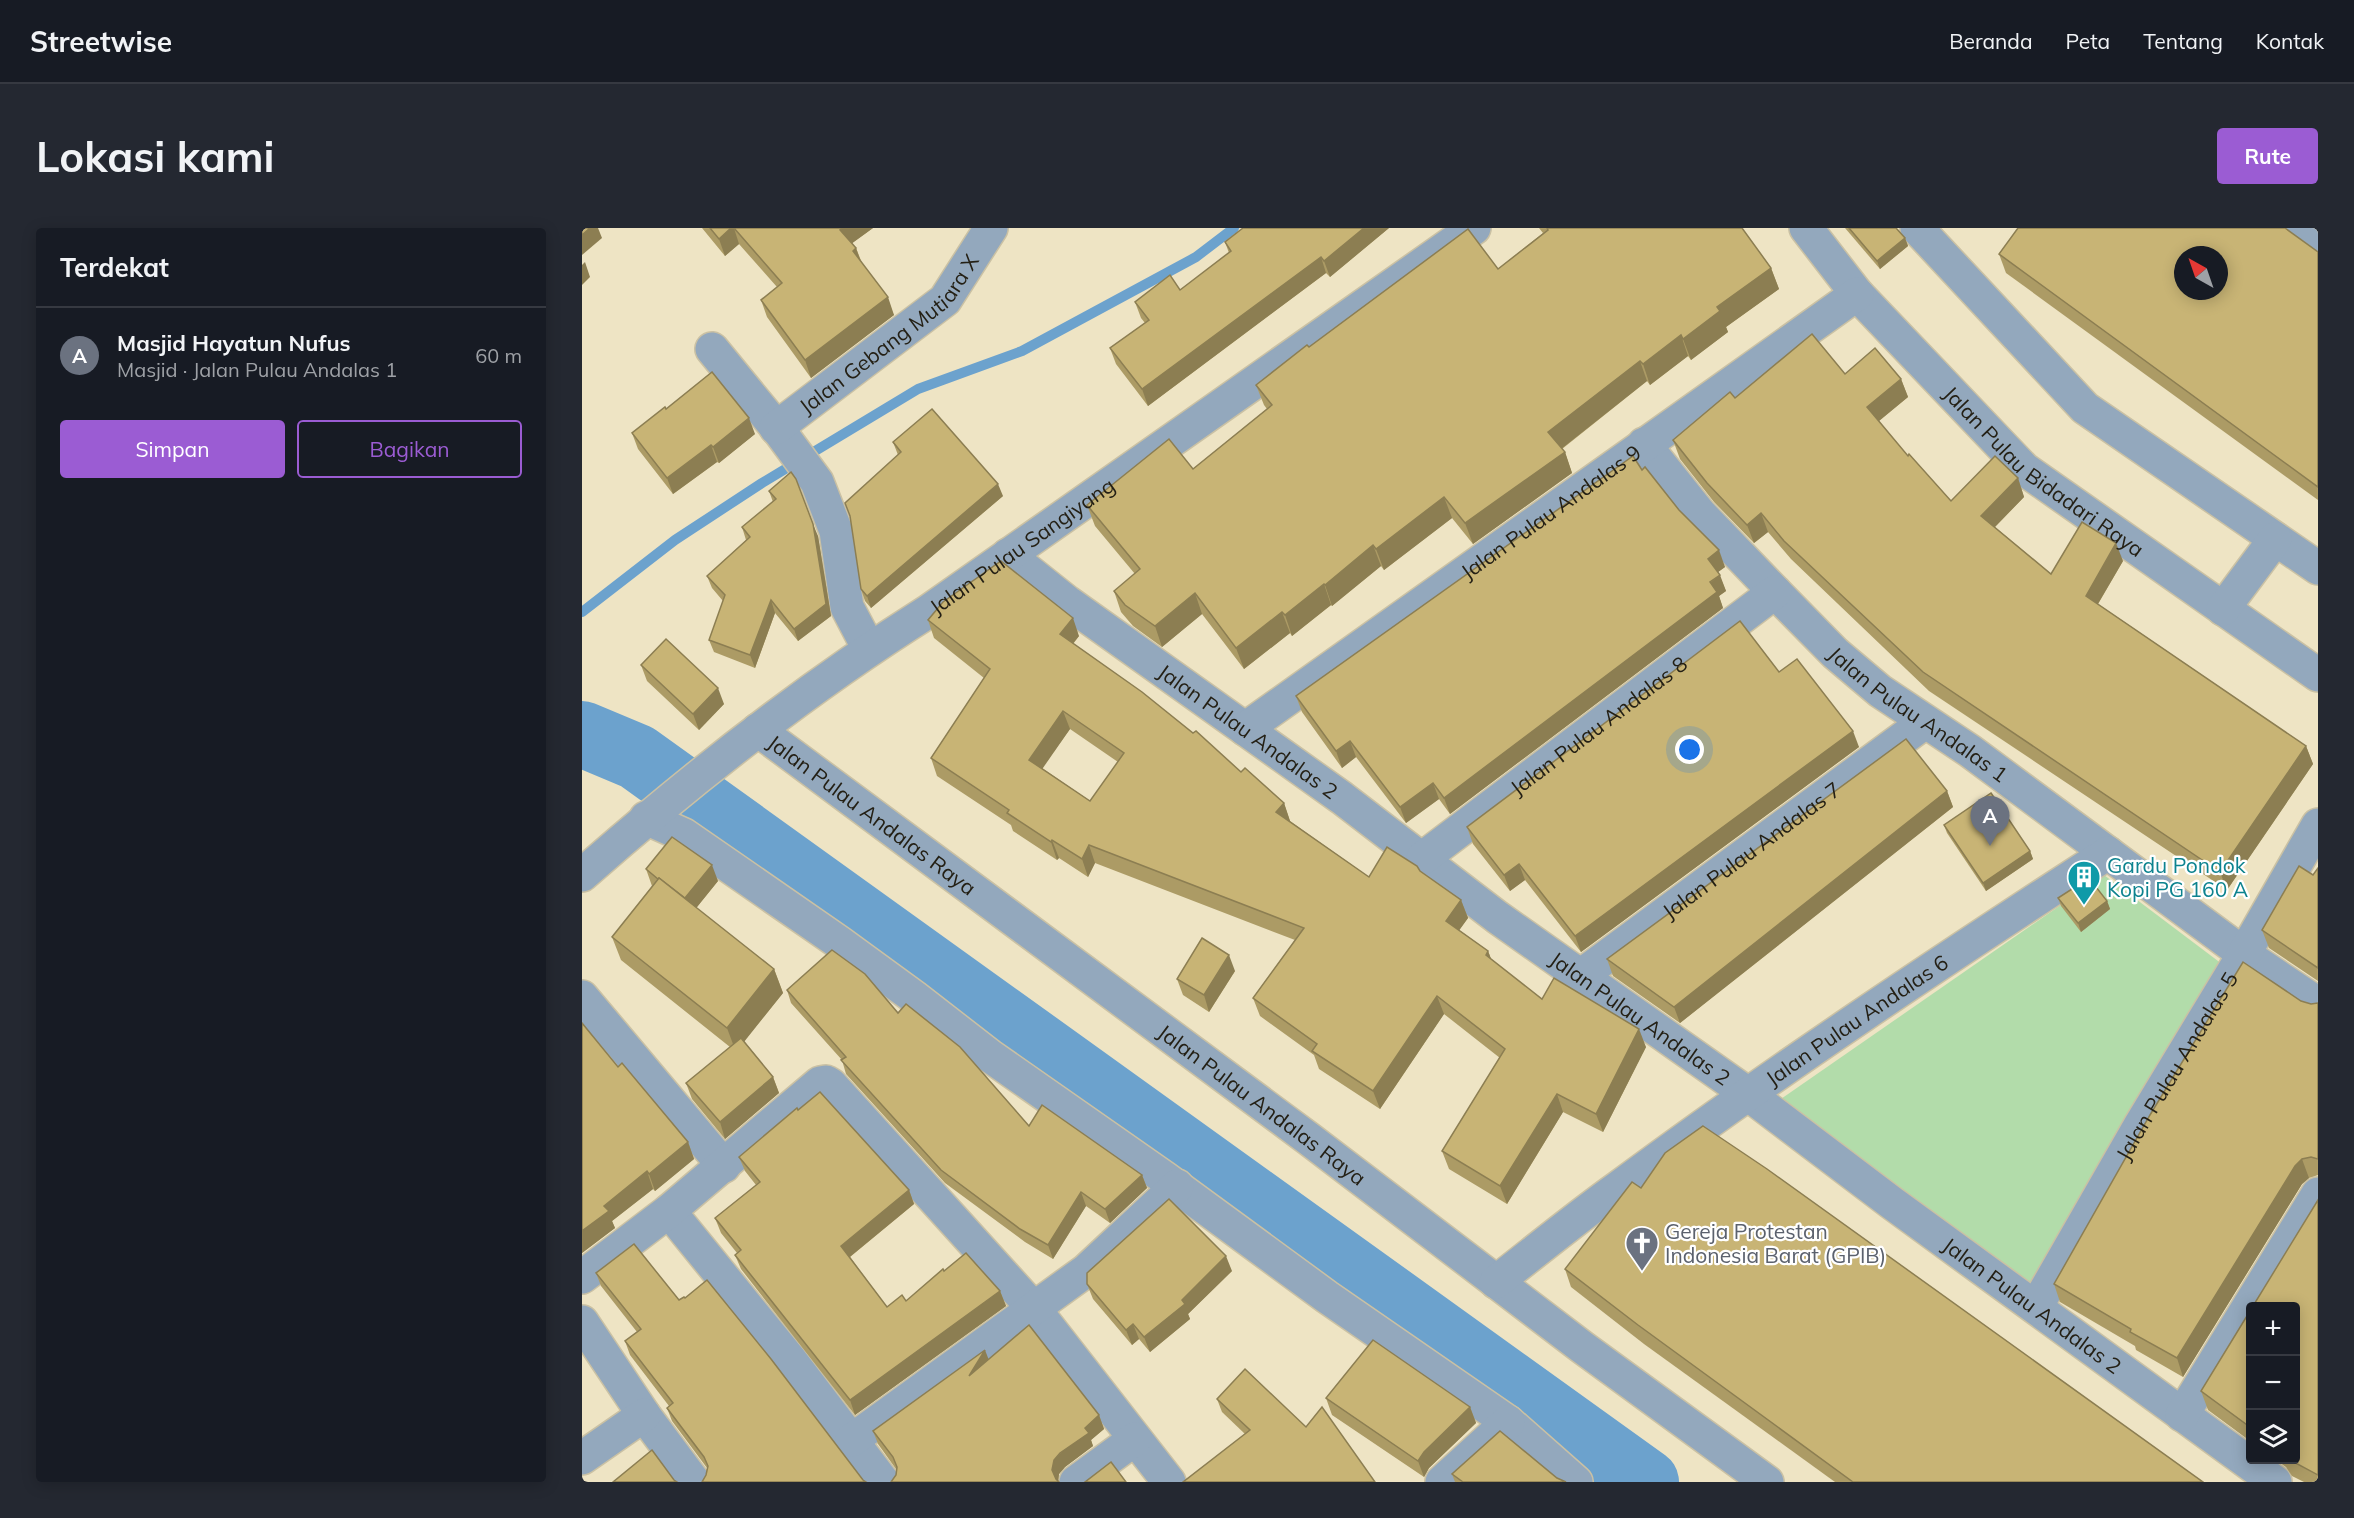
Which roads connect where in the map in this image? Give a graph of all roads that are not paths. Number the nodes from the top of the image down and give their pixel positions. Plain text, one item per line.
1 (990, 228) edge
2 (1474, 228) edge
3 (1806, 228) edge
4 (1932, 233) edge
5 (1857, 294) junction
6 (712, 349) dead end
7 (778, 430) junction
8 (1644, 444) junction
9 (2276, 539) junction
10 (1008, 555) junction
11 (2318, 568) edge
12 (1774, 592) junction
13 (2223, 609) junction
14 (869, 649) junction
15 (2318, 675) edge
16 (1925, 722) junction
17 (1245, 729) junction
18 (758, 730) junction
19 (653, 812) junction
20 (2318, 825) edge
21 (2108, 853) junction
22 (1423, 858) junction
23 (582, 875) edge
24 (2244, 954) junction
25 (1579, 976) junction
26 (582, 997) edge
27 (2318, 1004) edge
28 (1748, 1094) junction
29 (724, 1166) junction
30 (1177, 1186) junction
31 (2318, 1194) edge
32 (669, 1212) junction
33 (582, 1277) edge
34 (1496, 1282) junction
35 (2036, 1307) junction
36 (1035, 1310) junction
37 (582, 1322) edge
38 (644, 1415) junction
39 (2182, 1415) junction
40 (1508, 1422) junction
41 (1135, 1439) junction
42 (852, 1440) junction
43 (582, 1458) edge
44 (694, 1482) edge
45 (883, 1482) edge
46 (1076, 1482) edge
47 (1168, 1482) edge
48 (1442, 1482) edge
49 (1576, 1482) edge
50 (1767, 1482) edge
51 (2275, 1482) edge

1 - 7 street, Jalan Gebang Mutiara X
2 - 10 street, Jalan Pulau Sangiyang
3 - 5 street, Jalan Pulau Bidadari Raya
4 - 9 street
5 - 8 street, Jalan Pulau Andalas 9
5 - 13 street, Jalan Pulau Bidadari Raya
6 - 7 street
7 - 14 street
8 - 12 street, Jalan Pulau Andalas 1
8 - 17 street, Jalan Pulau Andalas 9
9 - 11 street
9 - 13 street
10 - 14 street, Jalan Pulau Sangiyang
10 - 17 street, Jalan Pulau Andalas 2
12 - 16 street, Jalan Pulau Andalas 1
12 - 22 street, Jalan Pulau Andalas 8
13 - 15 street, Jalan Pulau Bidadari Raya
14 - 18 street, Jalan Pulau Sangiyang
16 - 21 street, Jalan Pulau Andalas 1
16 - 25 street, Jalan Pulau Andalas 7
17 - 22 street, Jalan Pulau Andalas 2
18 - 19 street, Jalan Pulau Sangiyang
18 - 34 street, Jalan Pulau Andalas Raya
19 - 23 street, Jalan Pulau Sangiyang
19 - 30 street
20 - 24 street, Jalan Pulau Andalas 5
21 - 24 street, Jalan Pulau Andalas 1
21 - 28 street, Jalan Pulau Andalas 6
22 - 25 street, Jalan Pulau Andalas 2
24 - 27 street, Jalan Pulau Andalas 1
24 - 35 street, Jalan Pulau Andalas 5
25 - 28 street, Jalan Pulau Andalas 2
26 - 29 street
28 - 34 street, Jalan Pulau Andalas 6
28 - 35 street, Jalan Pulau Andalas 2
29 - 32 street
29 - 36 street
30 - 36 street
30 - 40 street
31 - 39 street
32 - 33 street
32 - 42 street
34 - 50 street, Jalan Pulau Andalas Raya
35 - 39 street, Jalan Pulau Andalas 2
36 - 41 street
36 - 42 street
37 - 38 street
38 - 43 street
38 - 44 street
39 - 51 street, Jalan Pulau Andalas 2
40 - 48 street
40 - 49 street
41 - 46 street
41 - 47 street
42 - 45 street

